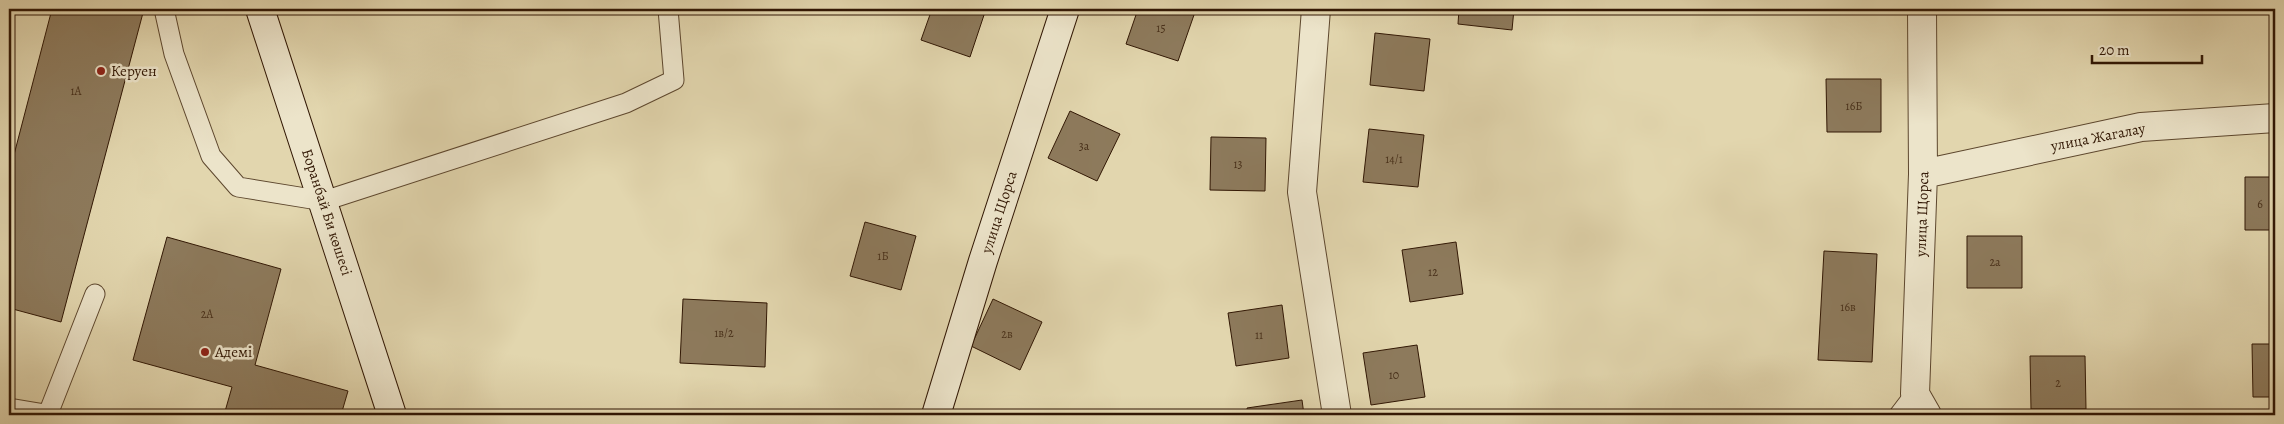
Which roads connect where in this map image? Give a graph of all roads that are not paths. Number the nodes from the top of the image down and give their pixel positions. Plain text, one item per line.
1 (164, 9) edge
2 (260, 9) edge
3 (668, 9) edge
4 (1064, 9) edge
5 (1316, 9) edge
6 (1922, 9) edge
7 (2275, 118) edge
8 (1923, 174) junction
9 (324, 201) junction
10 (95, 294) dead end
11 (9, 408) edge
12 (1914, 408) edge
13 (50, 415) edge
14 (392, 415) edge
15 (936, 415) edge
16 (1337, 415) edge

1 - 9 lane
2 - 9 street, Боранбай Би көшесі
3 - 9 lane
4 - 15 street, улица Щорса
5 - 16 street
6 - 8 street, улица Щорса
7 - 8 street, улица Жагалау
8 - 12 street, улица Щорса
9 - 14 street, Боранбай Би көшесі
10 - 13 lane
11 - 13 lane

